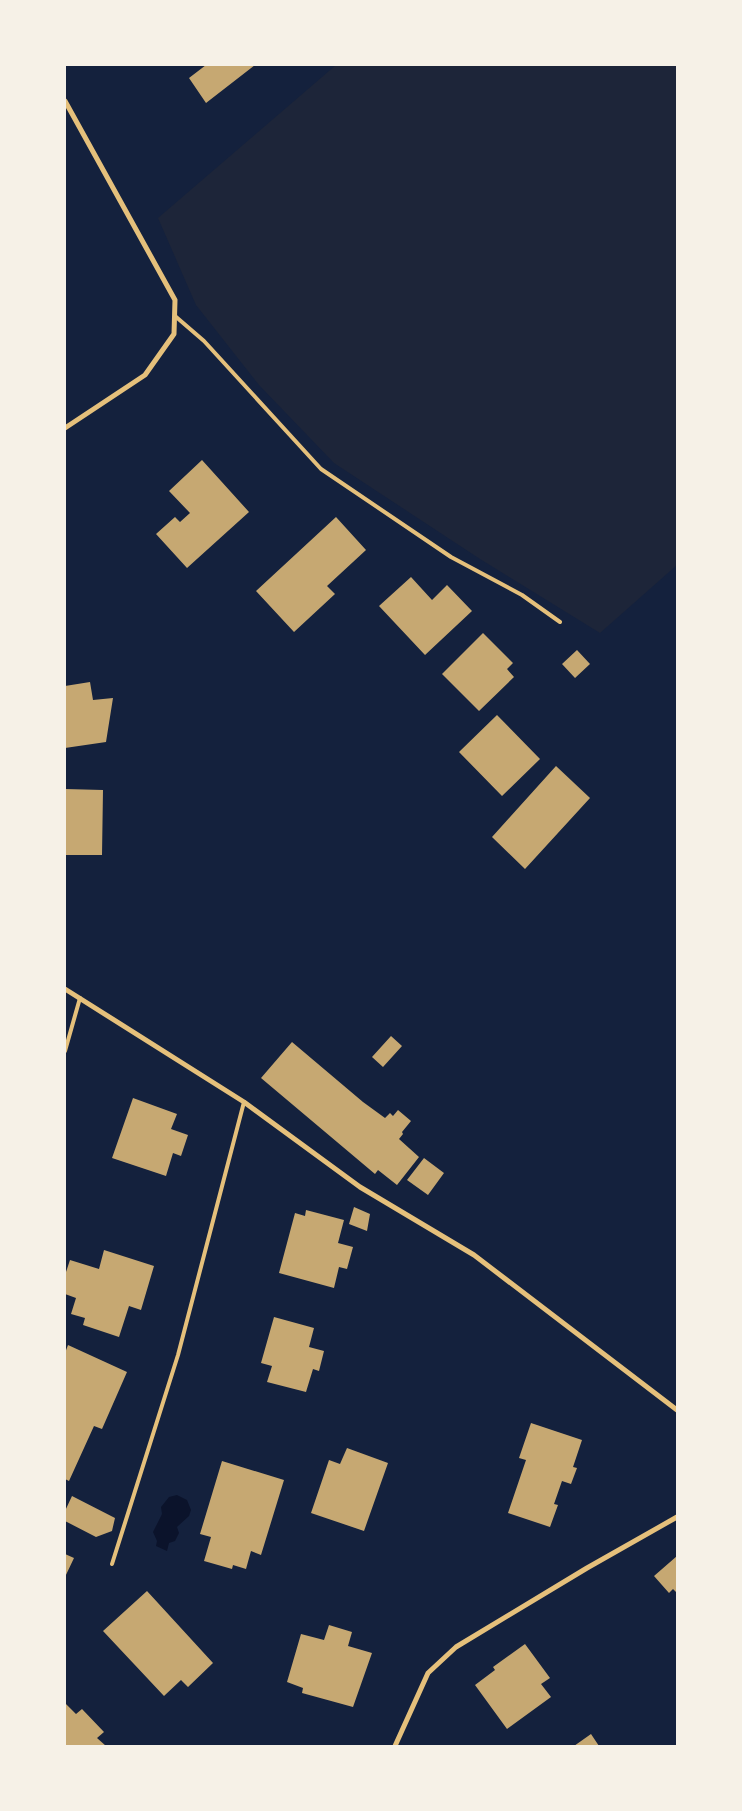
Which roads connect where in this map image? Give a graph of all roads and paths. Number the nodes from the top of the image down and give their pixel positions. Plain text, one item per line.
1 (65, 101) edge
2 (175, 316) junction
3 (65, 428) edge
4 (560, 622) dead end
5 (65, 989) edge
6 (80, 998) junction
7 (65, 1051) edge
8 (244, 1102) junction
9 (677, 1410) edge
10 (677, 1517) edge
11 (112, 1564) dead end
12 (395, 1746) edge

1 - 2 street
2 - 3 street
2 - 4 lane
5 - 6 street
6 - 7 lane
6 - 8 street
8 - 9 street
8 - 11 lane
10 - 12 street

